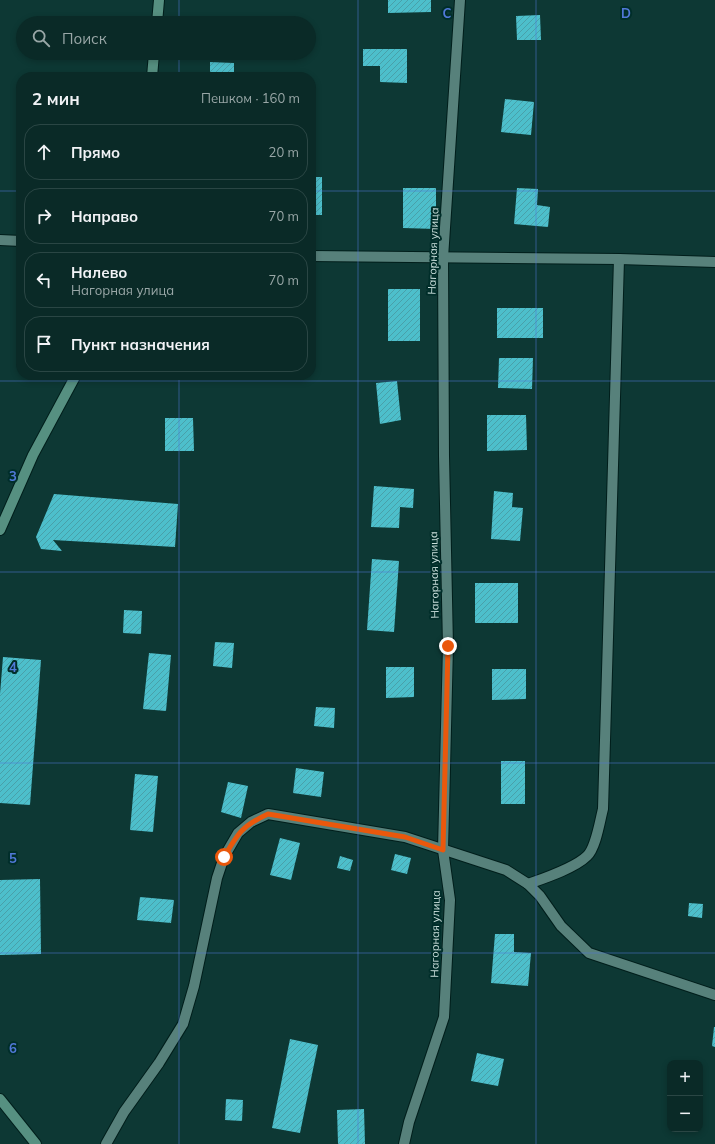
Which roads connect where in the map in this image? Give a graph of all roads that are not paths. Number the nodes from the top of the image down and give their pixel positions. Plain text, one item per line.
1 (159, 0) edge
2 (460, 0) edge
3 (158, 16) edge
4 (153, 60) edge
5 (152, 72) edge
6 (0, 240) edge
7 (16, 241) edge
8 (316, 256) edge
9 (443, 258) junction
10 (619, 259) junction
11 (715, 262) edge
12 (73, 380) edge
13 (0, 530) edge
14 (443, 850) junction
15 (528, 884) junction
16 (715, 995) edge
17 (0, 1099) edge
18 (36, 1144) edge
19 (106, 1144) edge
20 (404, 1144) edge

1 - 3 street
2 - 9 street, Нагорная улица
4 - 5 street
6 - 7 street
8 - 9 street
9 - 10 street
9 - 14 street, Нагорная улица
10 - 11 street
10 - 15 street
12 - 13 street
14 - 15 street
14 - 19 street
14 - 20 street, Нагорная улица
15 - 16 street
17 - 18 street

